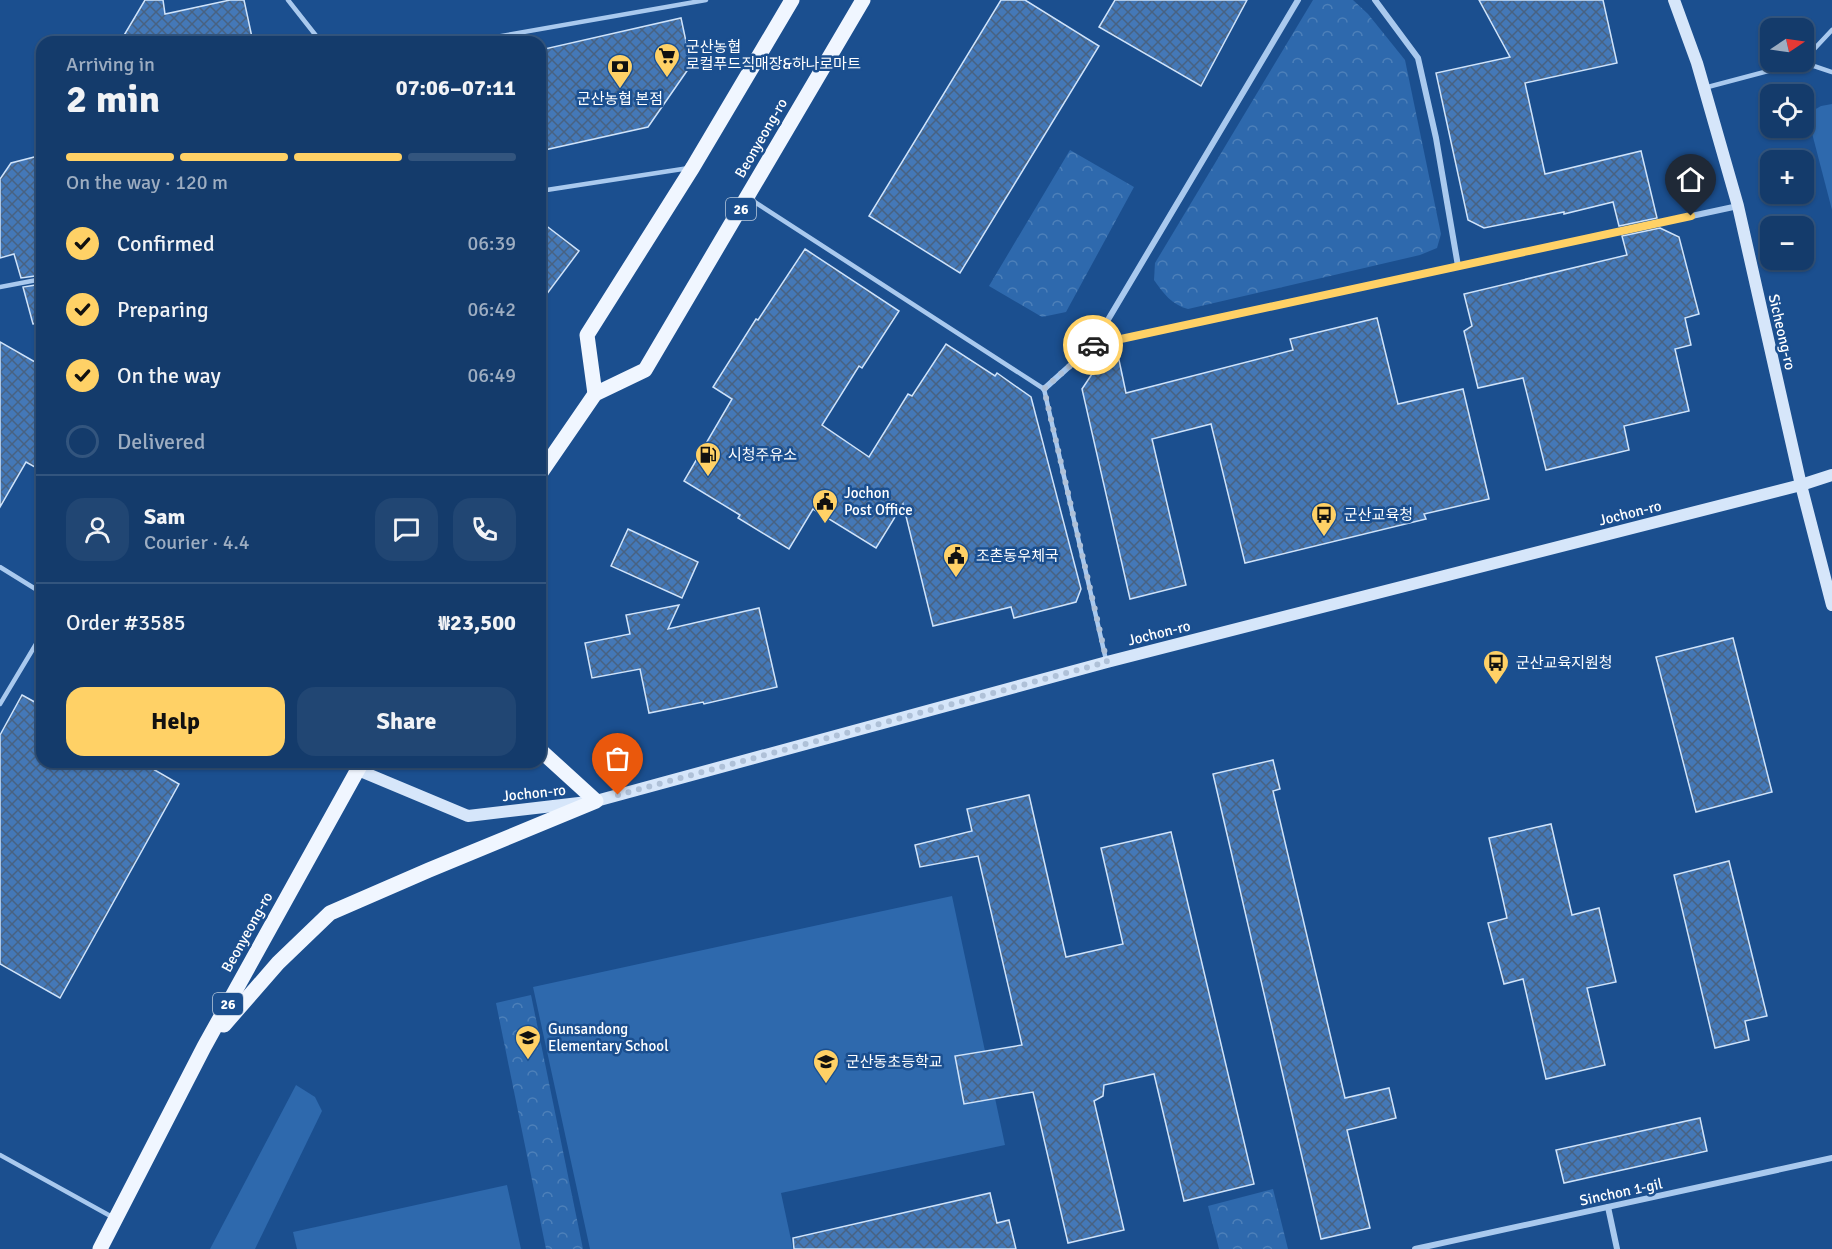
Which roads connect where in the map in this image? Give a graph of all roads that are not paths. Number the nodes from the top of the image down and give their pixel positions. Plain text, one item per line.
1 (288, 0) edge
2 (706, 0) edge
3 (792, 0) edge
4 (863, 0) edge
5 (1299, 0) edge
6 (1375, 0) edge
7 (1674, 0) edge
8 (1832, 30) edge
9 (316, 36) edge
10 (500, 36) edge
11 (1814, 49) edge
12 (1814, 66) edge
13 (1764, 72) edge
14 (1832, 72) edge
15 (1704, 88) junction
16 (693, 167) junction
17 (546, 190) edge
18 (747, 198) junction
19 (1738, 206) junction
20 (1458, 266) junction
21 (36, 280) edge
22 (0, 287) edge
23 (1093, 345) junction
24 (1044, 389) junction
25 (595, 394) junction
26 (546, 465) edge
27 (1832, 475) edge
28 (1801, 485) junction
29 (0, 567) edge
30 (36, 589) edge
31 (1832, 604) edge
32 (36, 644) edge
33 (1107, 662) junction
34 (0, 704) edge
35 (546, 755) edge
36 (359, 768) edge
37 (364, 768) edge
38 (596, 801) junction
39 (204, 1047) junction
40 (0, 1155) edge
41 (1832, 1158) edge
42 (1608, 1207) junction
43 (116, 1220) junction
44 (100, 1249) edge
45 (1415, 1249) edge
46 (1617, 1249) edge

1 - 9 lane
2 - 10 lane
3 - 16 main road
4 - 18 main road, Beonyeong-ro / 26
5 - 23 street
6 - 20 street
7 - 15 street, Sicheong-ro
8 - 11 lane
12 - 14 lane
13 - 15 lane
15 - 19 street, Sicheong-ro
16 - 17 lane
16 - 25 main road
18 - 24 lane
18 - 25 main road, Beonyeong-ro / 26
19 - 20 street
19 - 28 street, Sicheong-ro
20 - 23 street
21 - 22 lane
23 - 24 street
24 - 33 lane
25 - 26 main road, Beonyeong-ro / 26
27 - 28 street, Jochon-ro
28 - 31 street, Sicheong-ro
28 - 33 street, Jochon-ro
29 - 30 lane
32 - 34 lane
33 - 38 street, Jochon-ro
35 - 38 main road
36 - 39 main road, Beonyeong-ro / 26
37 - 38 street, Jochon-ro
38 - 39 main road
39 - 43 main road, Beonyeong-ro / 26
40 - 43 lane
41 - 42 street, Sinchon 1-gil
42 - 45 street, Sinchon 1-gil
42 - 46 street
43 - 44 main road, Beonyeong-ro / 26

